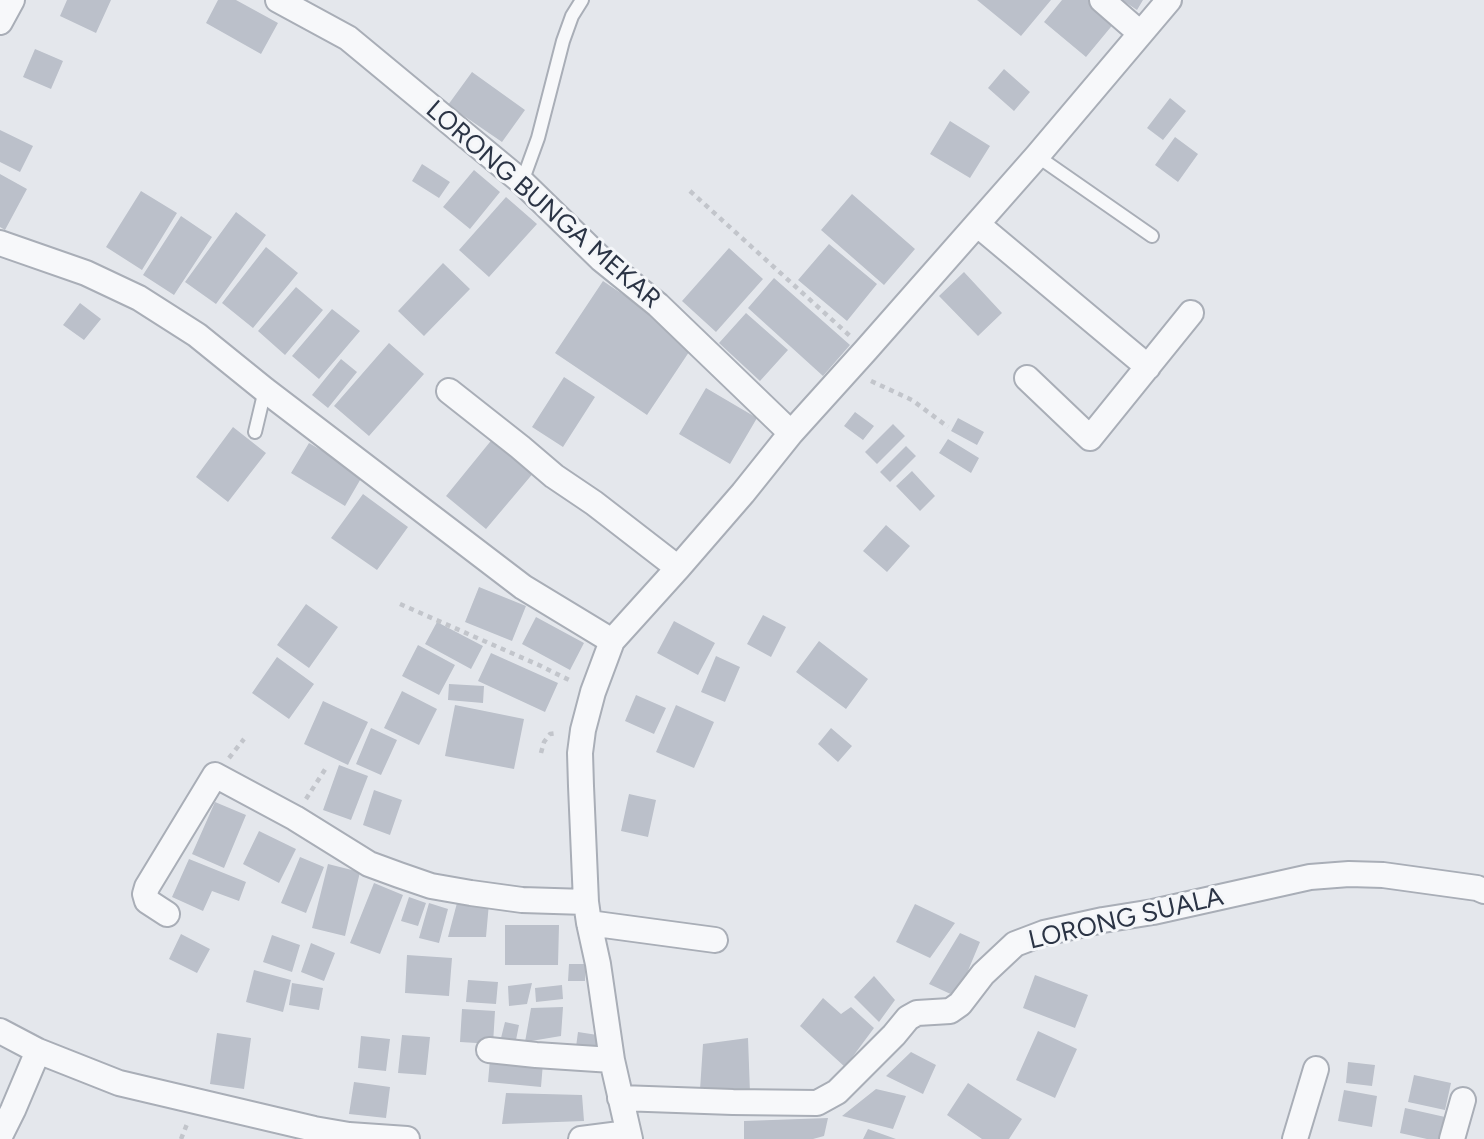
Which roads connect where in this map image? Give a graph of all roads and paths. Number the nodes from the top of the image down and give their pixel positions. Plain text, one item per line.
1 (12, 0) edge
2 (278, 0) edge
3 (582, 0) edge
4 (1102, 0) edge
5 (1169, 0) edge
6 (0, 23) edge
7 (1140, 33) junction
8 (1037, 156) junction
9 (522, 182) junction
10 (690, 191) dead end
11 (976, 225) junction
12 (1152, 236) dead end
13 (0, 243) edge
14 (1191, 313) dead end
15 (866, 350) junction
16 (1148, 367) junction
17 (849, 370) junction
18 (1027, 378) dead end
19 (265, 390) junction
20 (449, 391) dead end
21 (948, 427) dead end
22 (255, 432) dead end
23 (791, 433) junction
24 (678, 568) junction
25 (400, 604) dead end
26 (612, 641) junction
27 (593, 692) junction
28 (326, 768) dead end
29 (295, 818) junction
30 (1484, 891) edge
31 (588, 912) junction
32 (167, 914) dead end
33 (715, 940) dead end
34 (0, 1031) edge
35 (489, 1050) dead end
36 (38, 1051) junction
37 (612, 1060) junction
38 (1316, 1069) dead end
39 (620, 1098) junction
40 (1463, 1100) dead end
41 (0, 1136) edge
42 (629, 1136) edge
43 (407, 1139) edge
44 (581, 1139) edge
45 (1295, 1139) edge
46 (1452, 1139) edge

1 - 6 street
2 - 9 street, LORONG BUNGA MEKAR
3 - 9 lane
4 - 7 street
5 - 7 street
7 - 8 street
8 - 11 street
8 - 12 lane
9 - 23 street, LORONG BUNGA MEKAR
10 - 15 path
11 - 15 street
11 - 16 street
13 - 19 street
14 - 16 street
15 - 17 street
16 - 18 street
17 - 21 path
17 - 23 street
19 - 22 lane
19 - 26 street
20 - 24 street
23 - 24 street
24 - 26 street
25 - 27 path
26 - 27 street
27 - 31 street
28 - 29 path
29 - 31 street
29 - 32 street
30 - 39 street, LORONG SUALA
31 - 33 street
31 - 37 street
34 - 36 street
35 - 37 street
36 - 41 street
36 - 43 street
37 - 39 street
38 - 45 street
39 - 42 street
40 - 46 street
42 - 44 street

